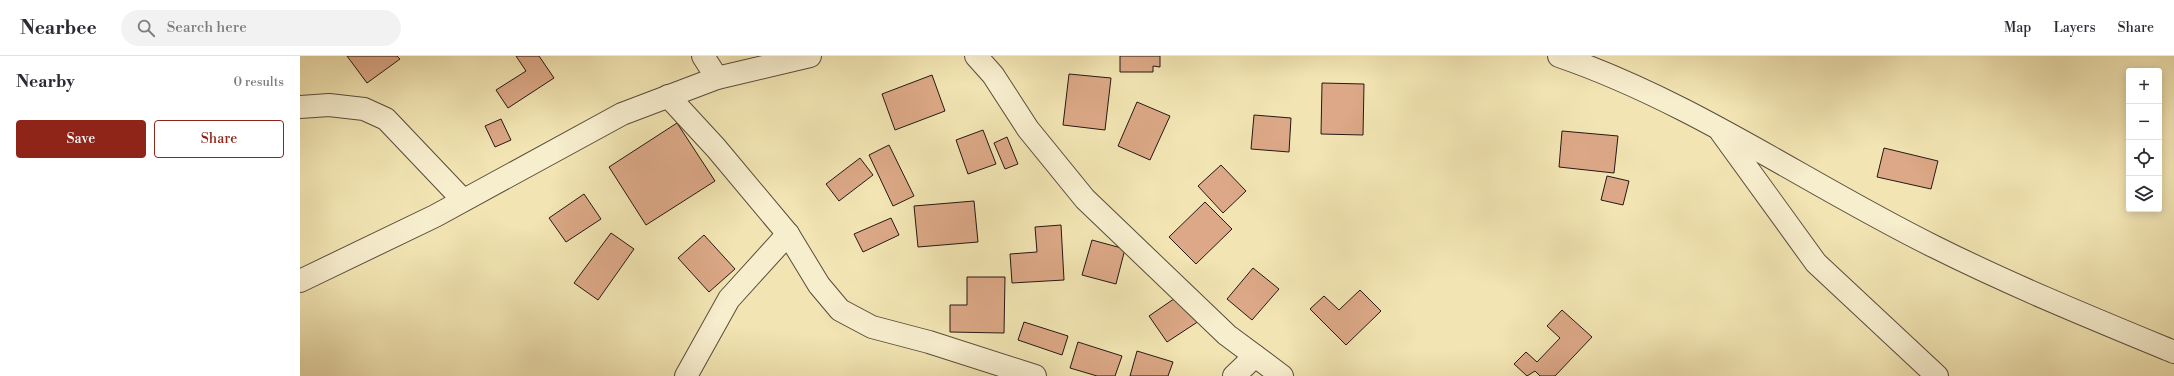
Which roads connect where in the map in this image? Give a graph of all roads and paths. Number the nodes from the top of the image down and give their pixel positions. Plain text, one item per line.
1 (703, 56) edge
2 (810, 56) edge
3 (976, 56) edge
4 (1559, 56) edge
5 (717, 78) junction
6 (668, 96) junction
7 (300, 107) edge
8 (1717, 127) junction
9 (464, 200) junction
10 (788, 234) junction
11 (300, 280) edge
12 (2174, 352) edge
13 (1255, 356) junction
14 (686, 376) edge
15 (1035, 376) edge
16 (1234, 376) edge
17 (1282, 376) edge
18 (1937, 376) edge

1 - 5 street
2 - 5 street
3 - 13 street
4 - 8 street
5 - 6 street
6 - 9 street
6 - 10 street
7 - 9 street
8 - 12 street
8 - 18 street
9 - 11 street
10 - 14 street
10 - 15 street
13 - 16 street
13 - 17 street

